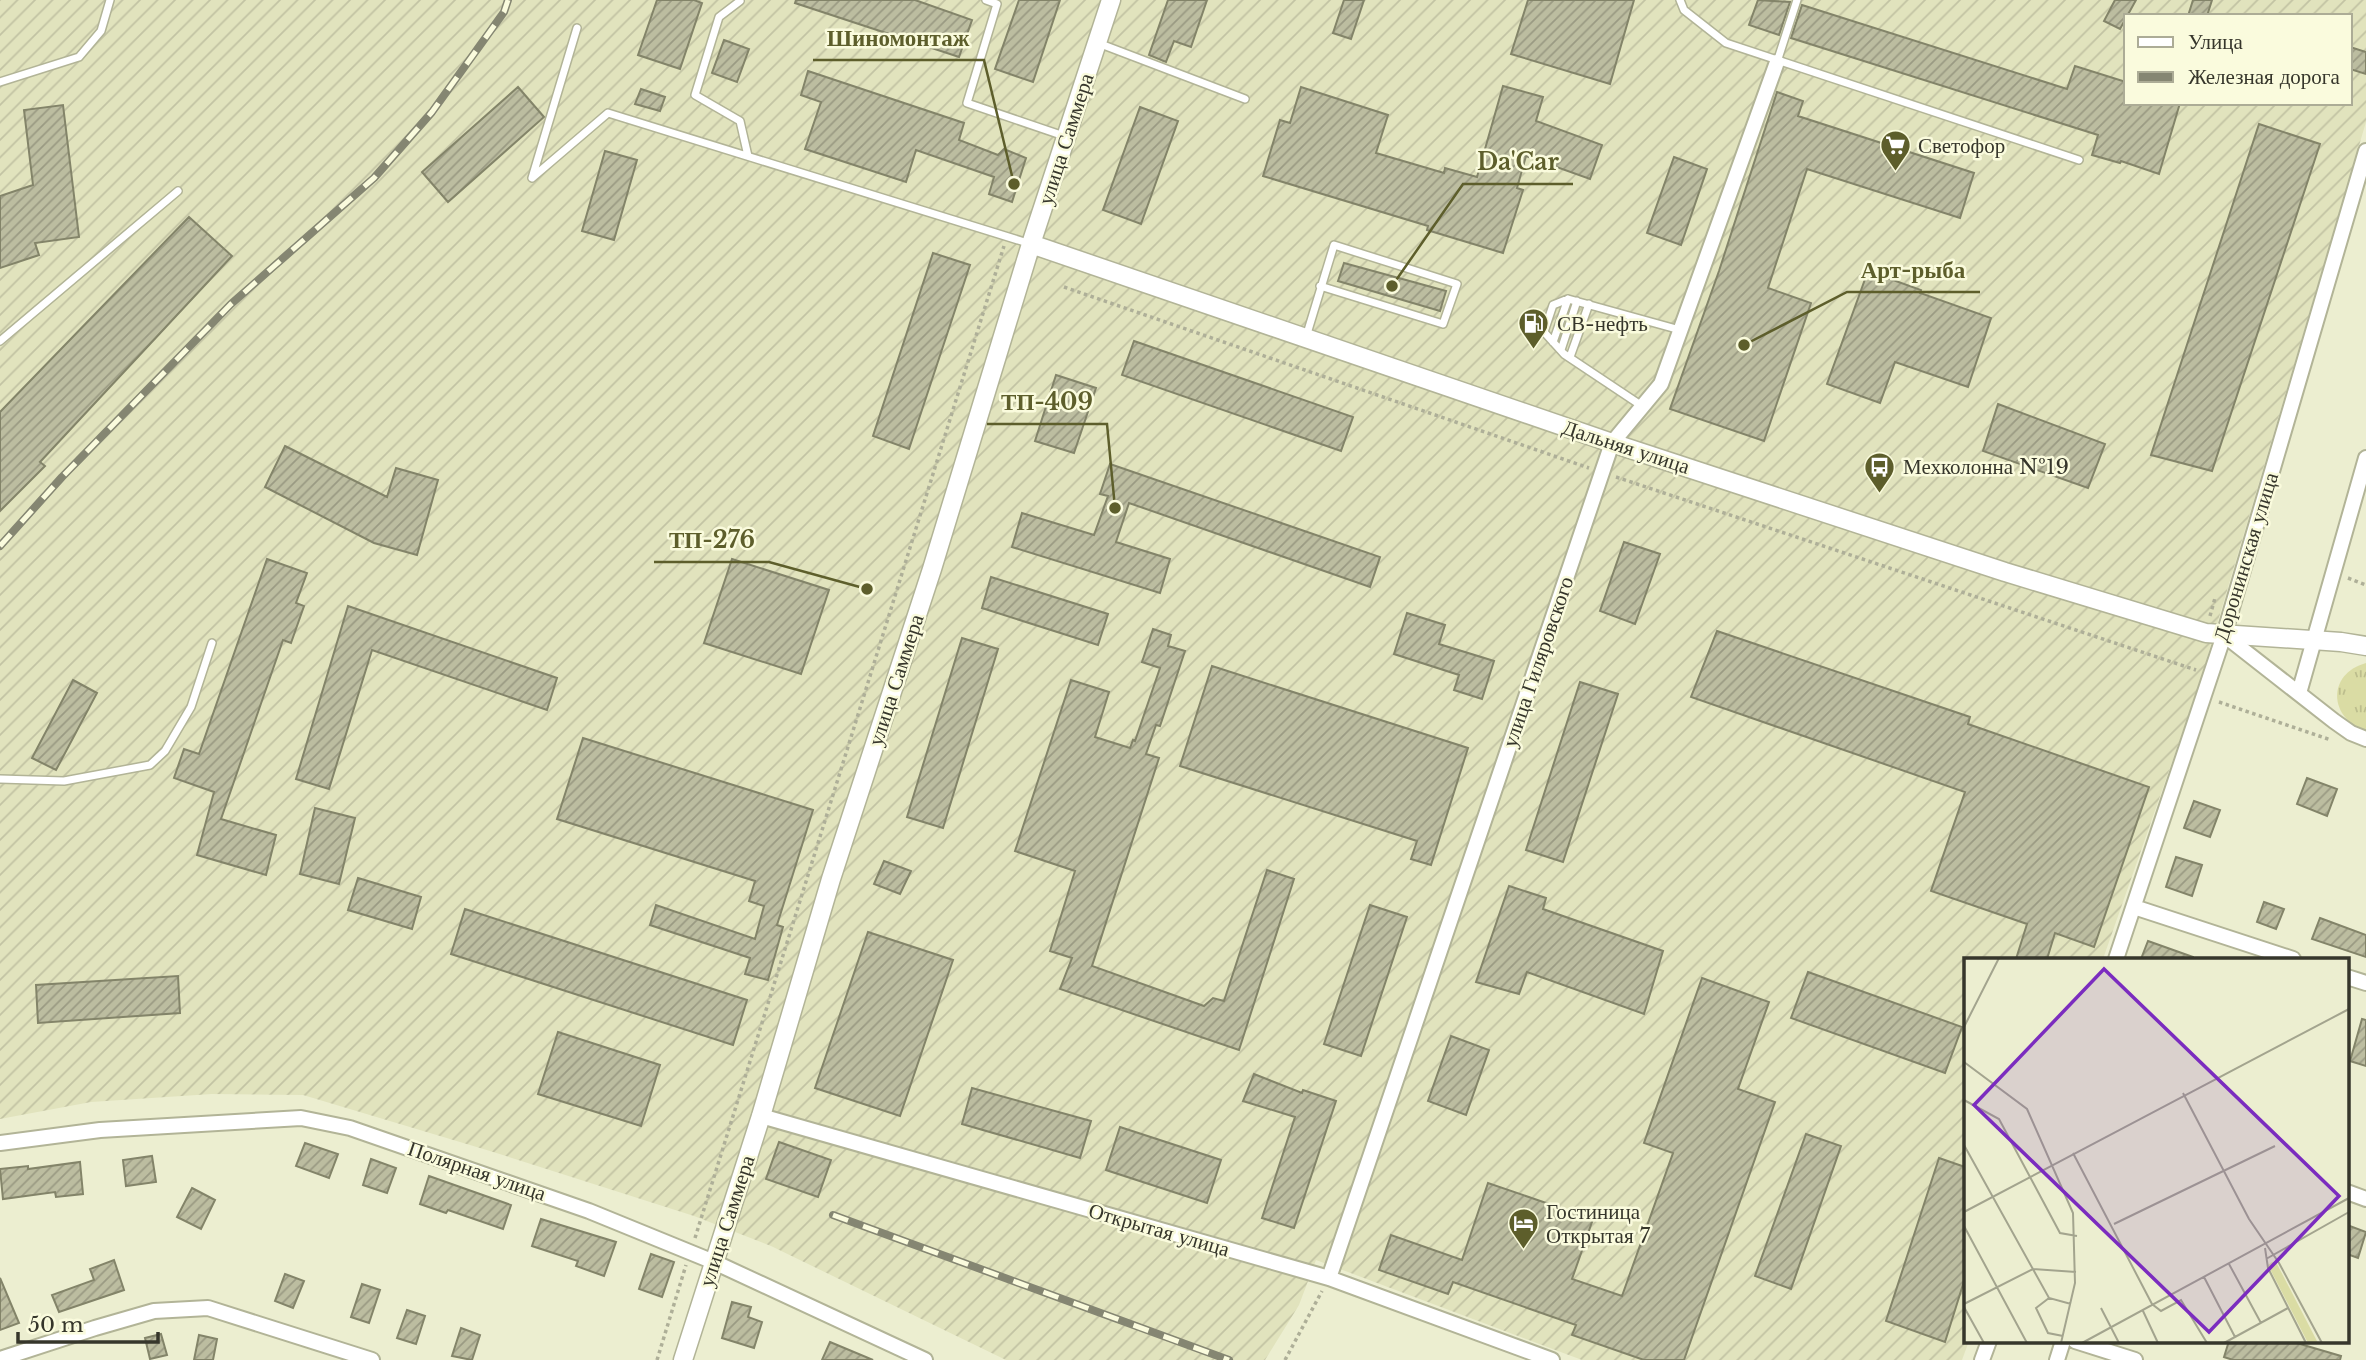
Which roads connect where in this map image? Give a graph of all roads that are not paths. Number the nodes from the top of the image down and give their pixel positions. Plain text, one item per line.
1 (110, 0) edge
2 (986, 0) edge
3 (1111, 0) edge
4 (1680, 0) edge
5 (1797, 0) edge
6 (740, 1) edge
7 (577, 29) dead end
8 (1097, 43) junction
9 (1777, 62) junction
10 (0, 82) edge
11 (1245, 99) dead end
12 (1067, 137) junction
13 (2366, 151) edge
14 (748, 156) junction
15 (2079, 160) dead end
16 (178, 191) dead end
17 (1031, 244) junction
18 (1320, 286) junction
19 (1577, 301) junction
20 (1589, 304) junction
21 (1680, 330) junction
22 (1306, 338) junction
23 (0, 341) edge
24 (1561, 350) junction
25 (1570, 357) junction
26 (1642, 406) junction
27 (1612, 443) junction
28 (2366, 459) edge
29 (2224, 635) junction
30 (2314, 641) junction
31 (212, 643) dead end
32 (2366, 646) edge
33 (2299, 693) junction
34 (2366, 739) edge
35 (0, 779) edge
36 (2134, 907) junction
37 (2116, 958) edge
38 (2290, 958) edge
39 (2348, 977) edge
40 (2366, 983) edge
41 (761, 1116) junction
42 (0, 1143) edge
43 (2348, 1192) edge
44 (2366, 1199) edge
45 (714, 1262) junction
46 (1329, 1278) junction
47 (1989, 1342) edge
48 (2063, 1342) edge
49 (2078, 1342) edge
50 (0, 1359) edge
51 (372, 1360) edge
52 (682, 1360) edge
53 (925, 1360) edge
54 (1552, 1360) edge
55 (1982, 1360) edge
56 (2057, 1360) edge
57 (2135, 1360) edge

1 - 10 lane
2 - 12 lane
3 - 8 street, улица Саммера
4 - 9 lane
5 - 9 lane
6 - 14 lane
7 - 14 lane
8 - 11 lane
8 - 12 street, улица Саммера
9 - 15 lane
9 - 21 street, улица Гиляровского
12 - 17 street, улица Саммера
13 - 29 street, Доронинская улица
14 - 17 lane
16 - 23 lane
17 - 22 street, Дальняя улица
17 - 41 street, улица Саммера
18 - 18 lane
18 - 22 lane
19 - 20 lane
19 - 24 lane
19 - 24 lane
20 - 21 lane
20 - 25 lane
21 - 26 street, улица Гиляровского
22 - 27 street, Дальняя улица
24 - 25 lane
25 - 26 lane
26 - 27 street, улица Гиляровского
27 - 29 street, Дальняя улица
27 - 46 street, улица Гиляровского
28 - 30 street
29 - 30 street, Дальняя улица
29 - 33 street, Дальняя улица
29 - 36 street, Доронинская улица
30 - 32 street, Дальняя улица
30 - 33 street
31 - 35 lane
33 - 34 street, Дальняя улица
36 - 37 street, Доронинская улица
36 - 38 street
39 - 40 street
41 - 45 street, улица Саммера
41 - 46 street, Открытая улица
42 - 45 street, Полярная улица
43 - 44 street
45 - 52 street, улица Саммера
45 - 53 street, Полярная улица
46 - 54 street, Открытая улица
47 - 55 street
48 - 56 street
49 - 57 street
50 - 51 street

